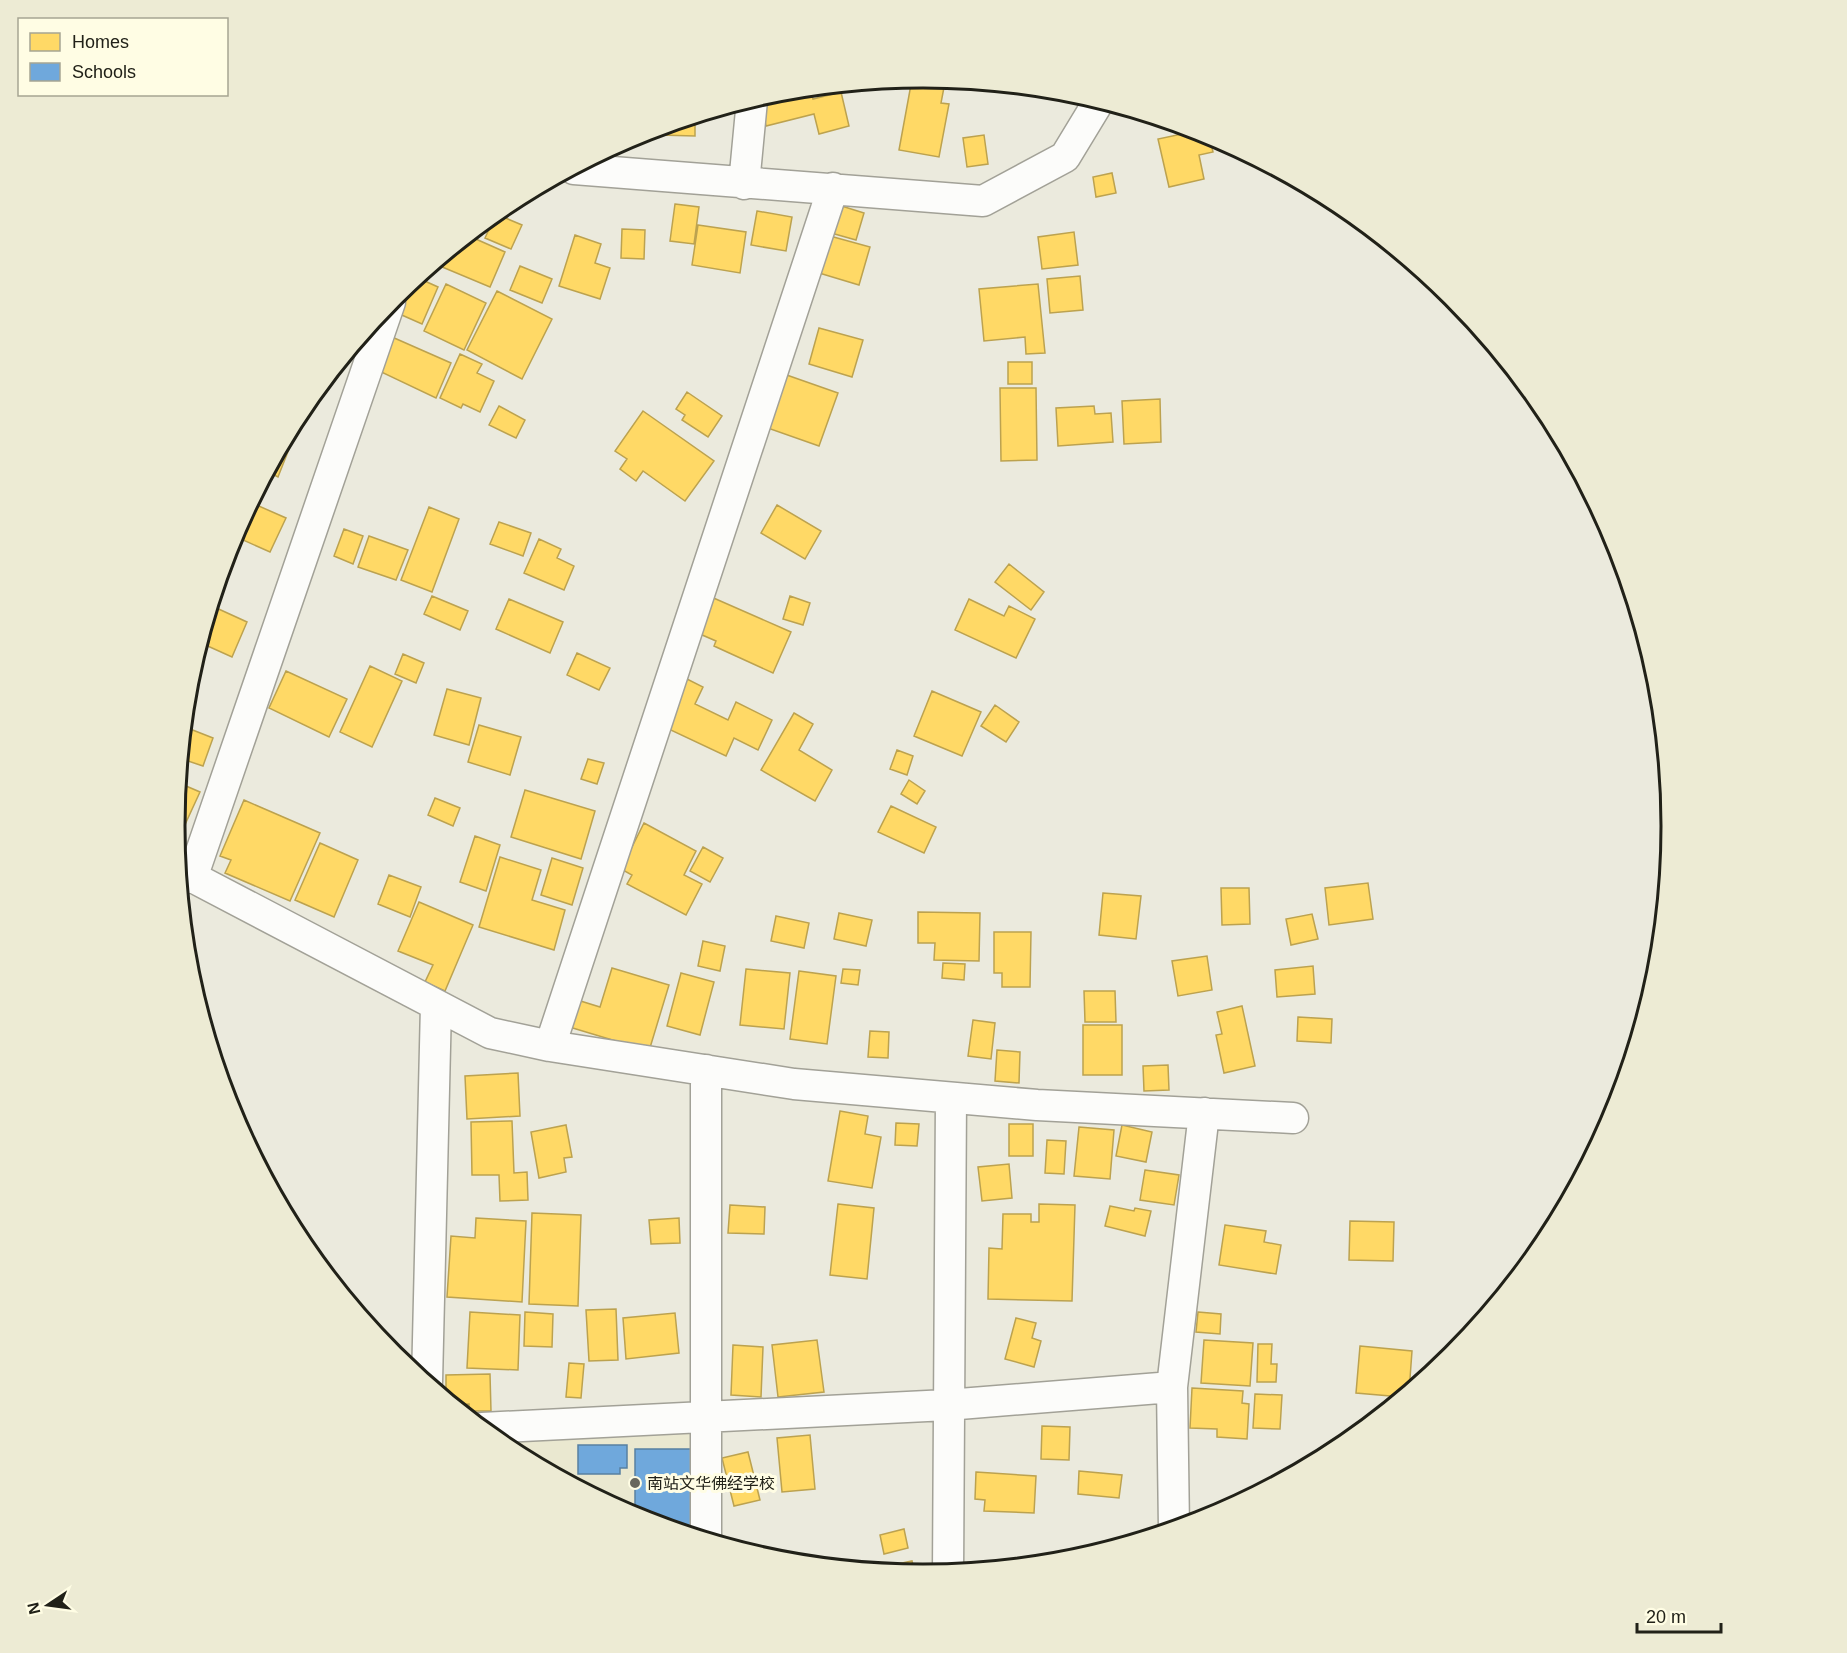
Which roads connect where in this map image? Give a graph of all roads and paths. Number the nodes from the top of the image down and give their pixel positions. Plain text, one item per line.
1 (1095, 109) edge
2 (751, 110) edge
3 (591, 168) edge
4 (744, 184) junction
5 (833, 188) junction
6 (381, 327) edge
7 (187, 872) edge
8 (187, 875) edge
9 (436, 1005) junction
10 (550, 1046) junction
11 (706, 1070) junction
12 (951, 1098) junction
13 (1204, 1113) junction
14 (1293, 1118) dead end
15 (427, 1372) edge
16 (1172, 1387) junction
17 (947, 1405) junction
18 (705, 1417) junction
19 (495, 1427) edge
20 (1174, 1520) edge
21 (706, 1531) edge
22 (948, 1564) edge

1 - 5 street
2 - 4 street
3 - 4 street
4 - 5 street
5 - 10 street
6 - 7 street
8 - 9 street
9 - 10 street
9 - 15 street
10 - 11 street
11 - 12 street
11 - 18 street
12 - 13 street
12 - 17 street
13 - 14 street
13 - 16 street
16 - 17 street
16 - 20 street
17 - 18 street
17 - 22 street
18 - 19 street
18 - 21 street

